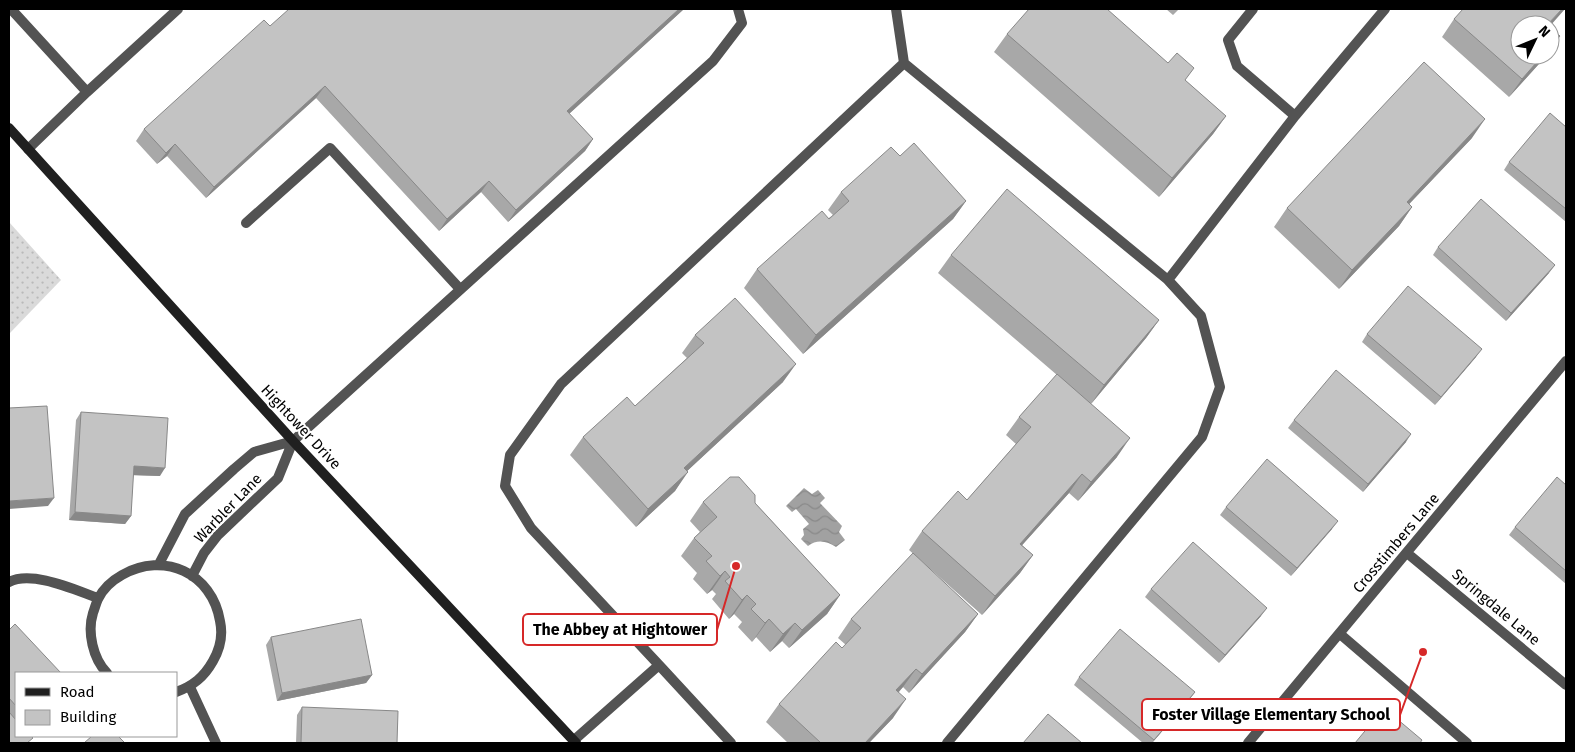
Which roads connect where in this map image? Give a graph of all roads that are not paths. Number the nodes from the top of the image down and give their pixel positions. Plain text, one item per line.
1 (11, 9) edge
2 (178, 9) edge
3 (738, 9) edge
4 (896, 9) edge
5 (1253, 9) edge
6 (1385, 9) edge
7 (904, 63) junction
8 (87, 92) junction
9 (1295, 116) junction
10 (9, 128) edge
11 (28, 149) junction
12 (246, 223) dead end
13 (1168, 280) junction
14 (460, 289) junction
15 (1566, 361) edge
16 (292, 441) junction
17 (1407, 553) junction
18 (159, 564) junction
19 (192, 576) junction
20 (9, 582) edge
21 (98, 598) junction
22 (1340, 634) junction
23 (659, 665) junction
24 (106, 672) edge
25 (1566, 685) edge
26 (190, 687) junction
27 (178, 691) edge
28 (575, 742) edge
29 (216, 743) edge
30 (731, 743) edge
31 (947, 743) edge
32 (1248, 743) edge
33 (1467, 743) edge

1 - 8 street
2 - 8 street
3 - 14 street
4 - 7 street
5 - 9 street
6 - 9 street
7 - 13 street
7 - 23 street
8 - 11 street
9 - 13 street
10 - 11 street, Hightower Drive
11 - 16 street, Hightower Drive
12 - 14 street
13 - 31 street
14 - 16 street
15 - 17 street, Crosstimbers Lane
16 - 18 street, Warbler Lane
16 - 19 street, Warbler Lane
16 - 28 street, Hightower Drive
17 - 22 street, Crosstimbers Lane
17 - 25 street, Springdale Lane
18 - 19 street
18 - 21 street
19 - 26 street
20 - 21 street
21 - 24 street
22 - 32 street, Crosstimbers Lane
22 - 33 street
23 - 28 street
23 - 30 street
26 - 27 street
26 - 29 street

